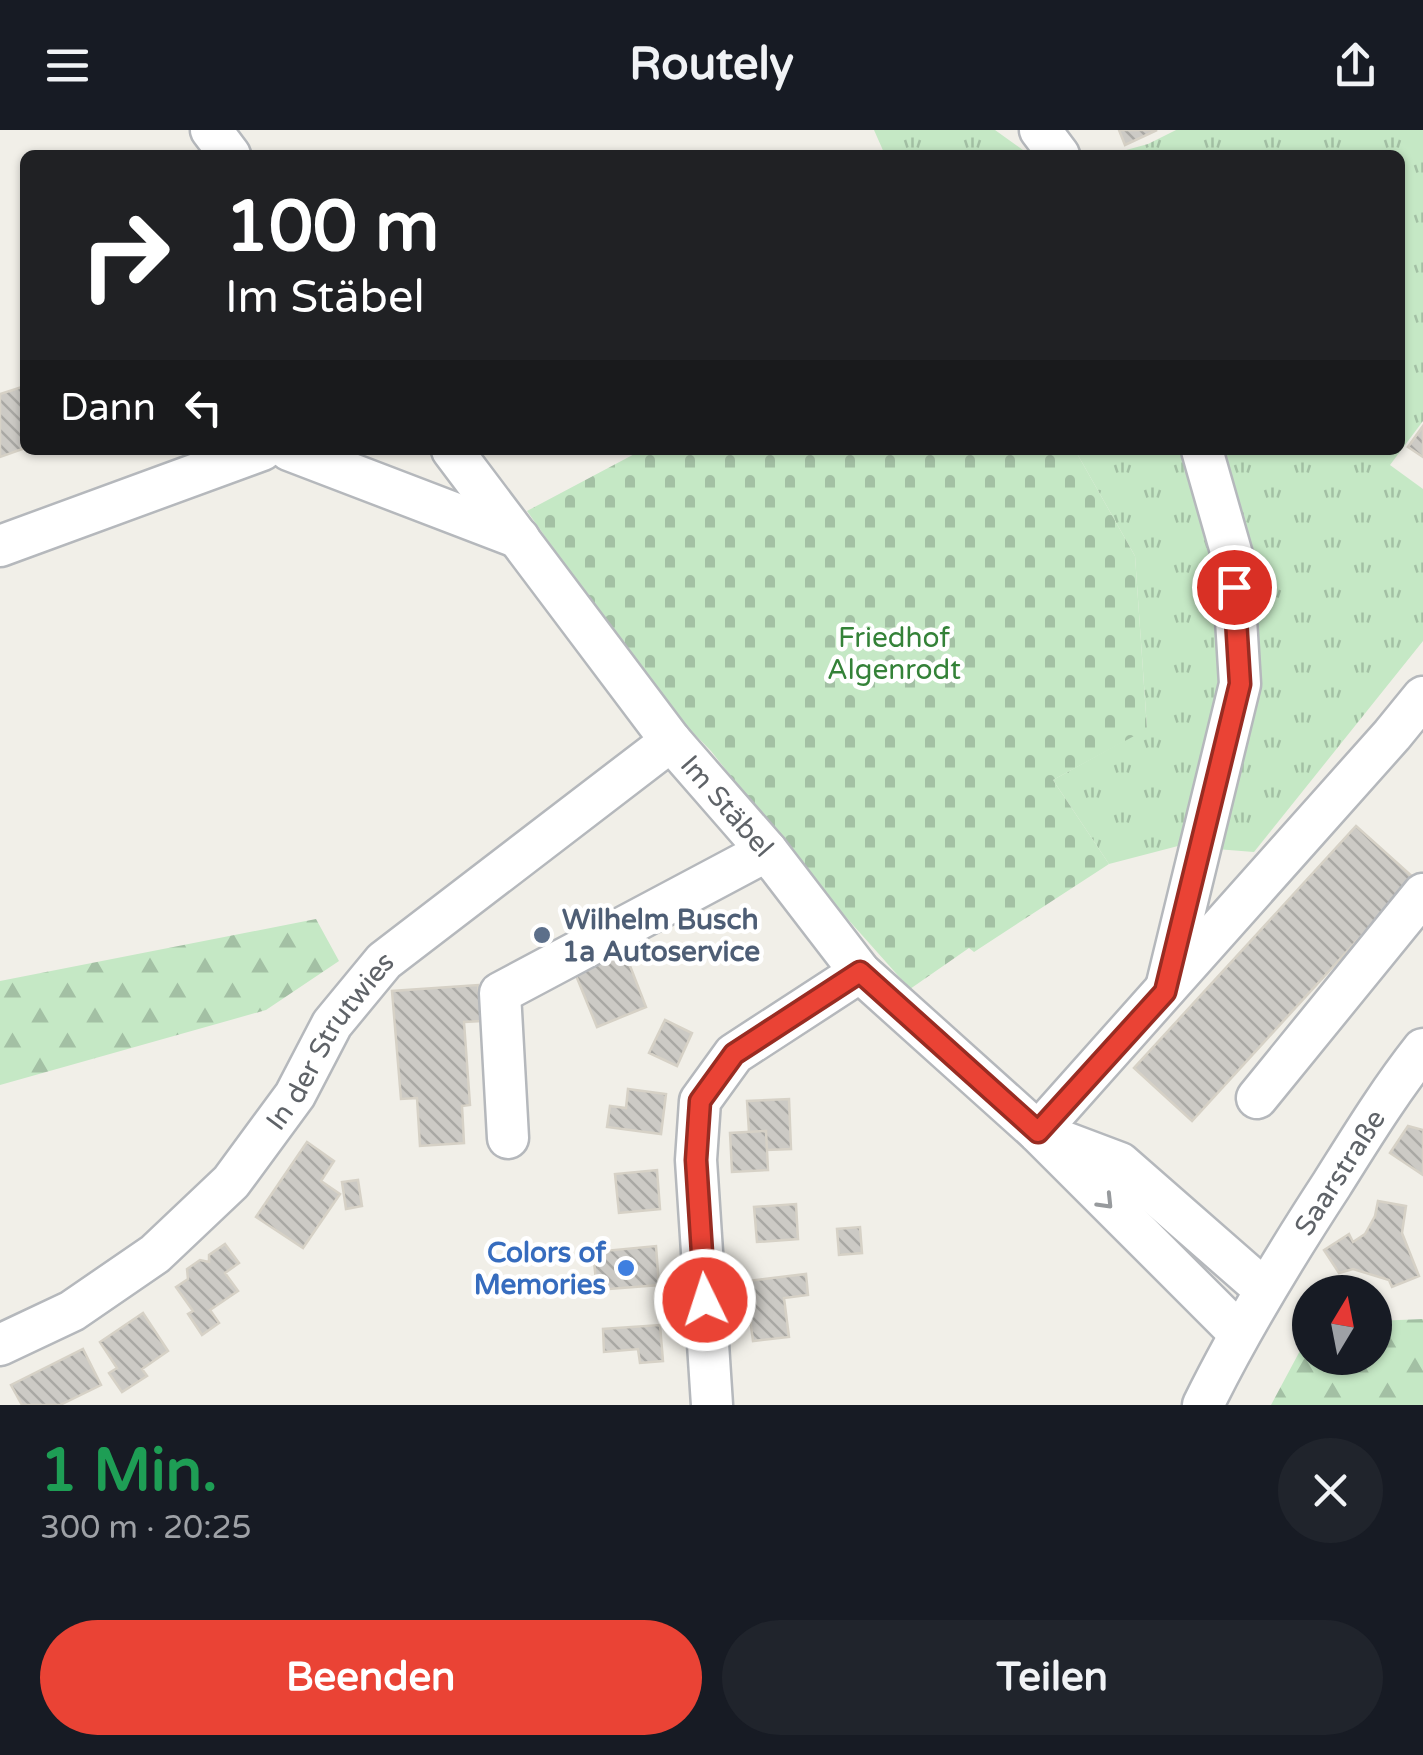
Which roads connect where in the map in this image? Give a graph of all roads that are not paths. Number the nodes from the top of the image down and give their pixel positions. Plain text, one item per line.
1 (211, 130) edge
2 (1040, 130) edge
3 (226, 150) edge
4 (1055, 150) edge
5 (248, 455) edge
6 (302, 455) edge
7 (456, 455) edge
8 (1203, 455) edge
9 (519, 538) junction
10 (0, 546) edge
11 (1423, 697) edge
12 (672, 740) junction
13 (767, 850) junction
14 (1423, 894) edge
15 (860, 972) junction
16 (1165, 992) junction
17 (1423, 1049) edge
18 (1257, 1098) dead end
19 (1038, 1132) junction
20 (508, 1138) dead end
21 (1265, 1290) junction
22 (1239, 1332) junction
23 (0, 1344) edge
24 (712, 1405) edge
25 (1204, 1405) edge

1 - 3 street
2 - 4 street
5 - 10 street
6 - 9 street
7 - 9 street, Im Stäbel
8 - 16 street
9 - 12 street, Im Stäbel
11 - 16 street
12 - 13 street, Im Stäbel
12 - 23 street, In der Strutwies
13 - 15 street, Im Stäbel
13 - 20 street
14 - 18 street
15 - 19 street, Im Stäbel
15 - 24 street
16 - 19 street
17 - 21 street, Saarstraße
19 - 21 street, Im Stäbel
19 -> 22 street, Im Stäbel
21 - 22 street, Saarstraße
22 - 25 street, Saarstraße

